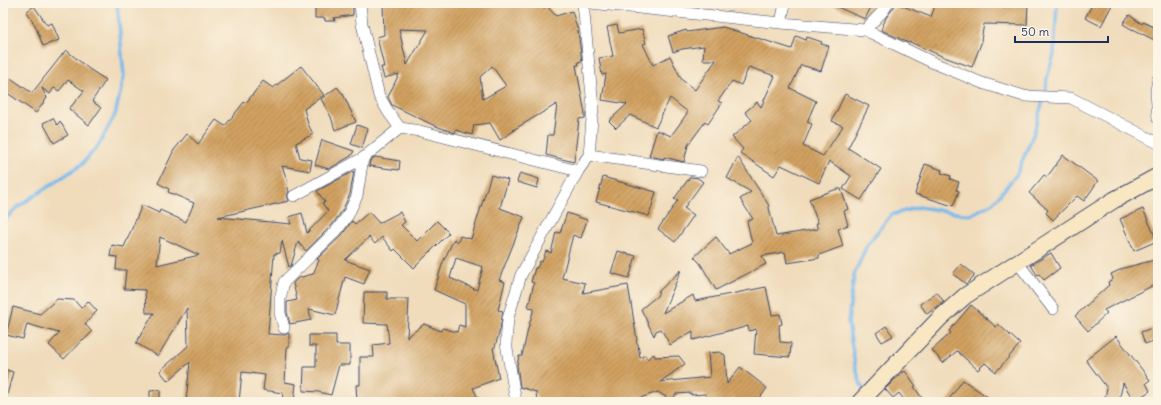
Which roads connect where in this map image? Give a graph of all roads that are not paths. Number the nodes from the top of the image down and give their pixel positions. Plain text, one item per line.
1 (360, 3) edge
2 (583, 3) edge
3 (591, 3) edge
4 (785, 3) edge
5 (888, 3) edge
6 (780, 23) junction
7 (864, 30) junction
8 (1158, 79) edge
9 (1158, 118) edge
10 (400, 128) junction
11 (1158, 143) edge
12 (589, 155) junction
13 (364, 158) junction
14 (578, 171) junction
15 (701, 171) dead end
16 (1158, 176) edge
17 (294, 196) dead end
18 (1018, 263) junction
19 (1054, 309) dead end
20 (284, 328) dead end
21 (861, 401) edge
22 (516, 402) edge

1 - 10 street
2 - 12 street
3 - 6 street
4 - 6 street
5 - 7 street
6 - 7 street
7 - 11 street
8 - 9 street
10 - 13 street
10 - 14 street
12 - 14 street
12 - 15 street
13 - 17 street
13 - 20 street
14 - 22 street
16 - 18 street
18 - 19 street
18 - 21 street

